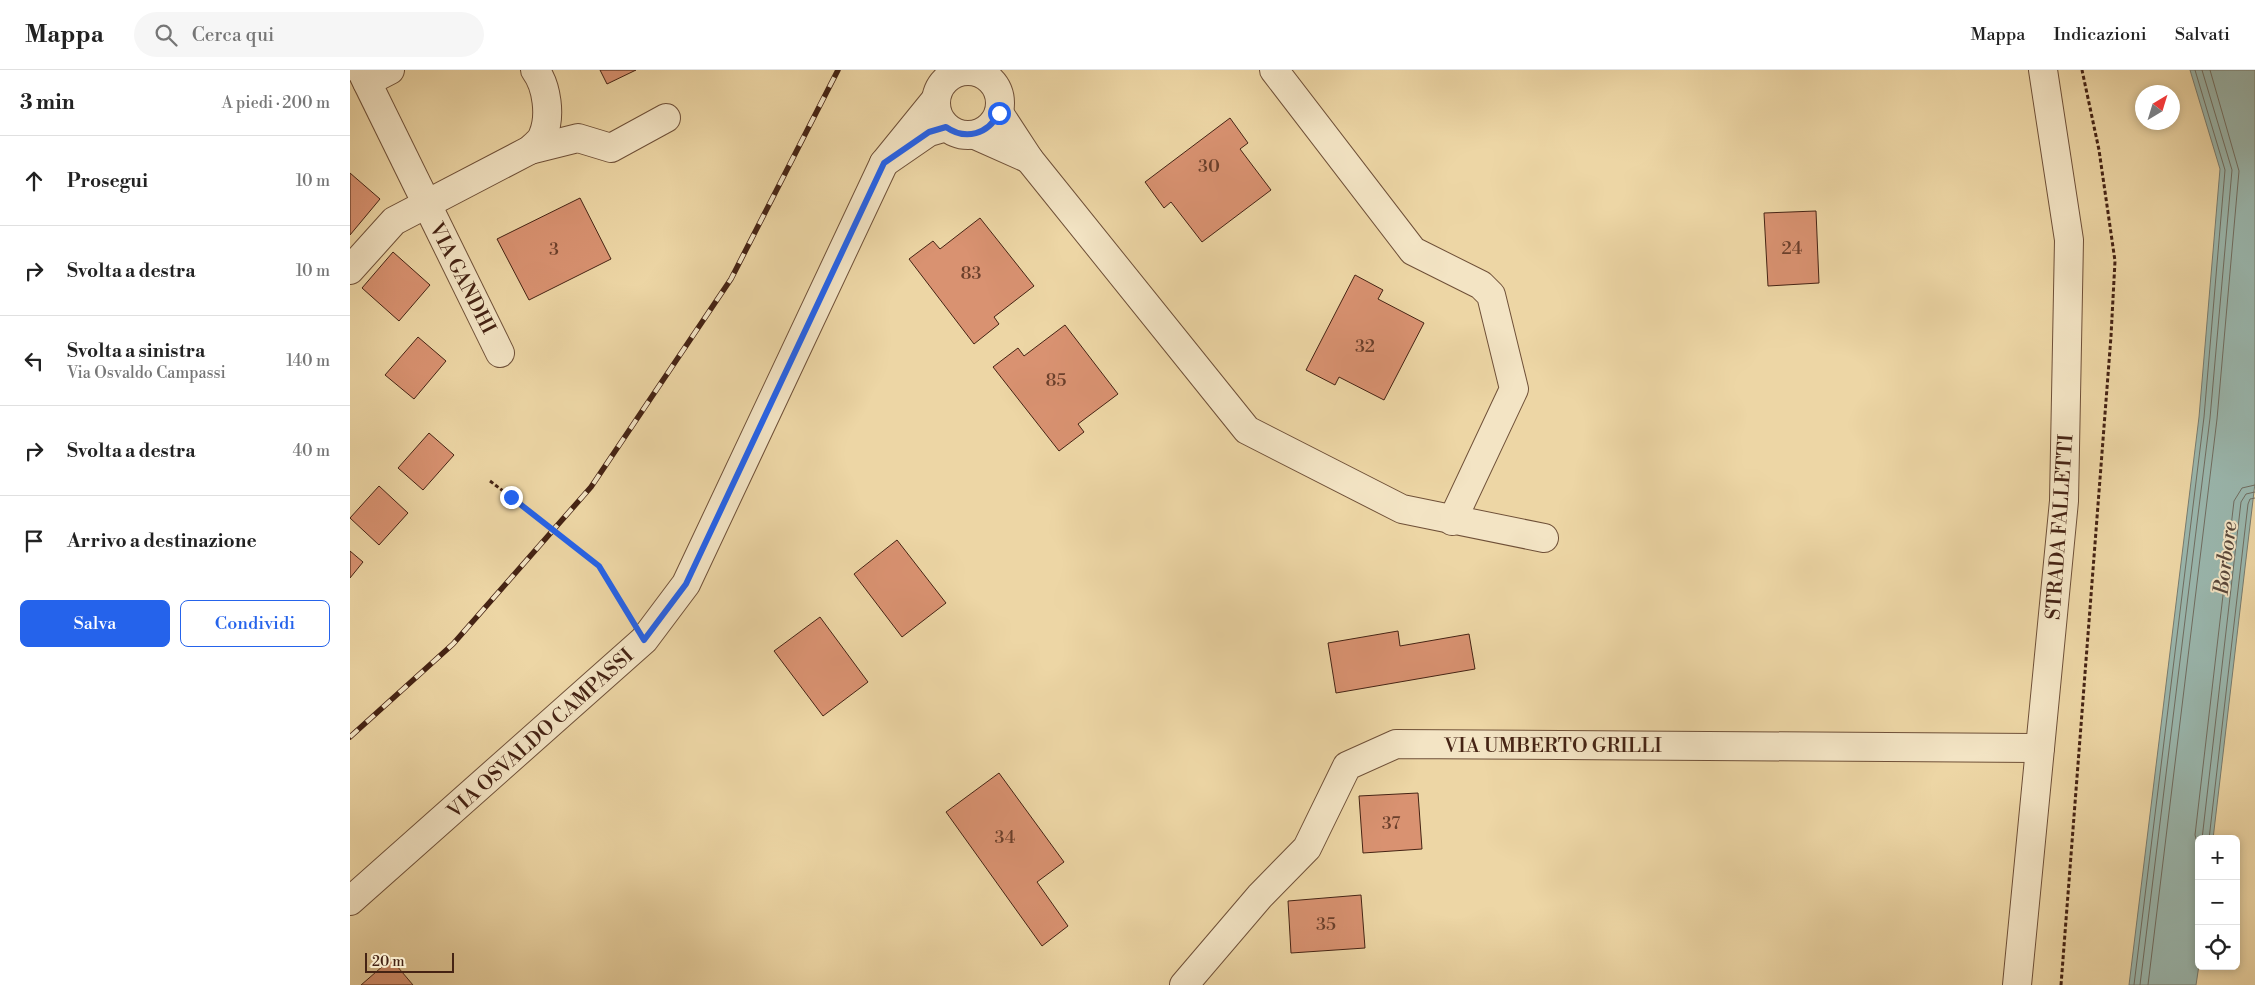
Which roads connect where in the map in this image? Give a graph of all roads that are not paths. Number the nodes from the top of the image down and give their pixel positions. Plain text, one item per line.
1 (535, 70) edge
2 (1274, 70) edge
3 (2043, 70) edge
4 (962, 71) edge
5 (372, 74) edge
6 (991, 76) edge
7 (936, 99) junction
8 (999, 113) junction
9 (666, 118) dead end
10 (946, 127) junction
11 (975, 135) junction
12 (530, 150) junction
13 (1029, 159) junction
14 (884, 163) junction
15 (425, 204) junction
16 (350, 270) edge
17 (500, 353) dead end
18 (1452, 520) junction
19 (1544, 538) dead end
20 (2040, 748) junction
21 (350, 901) edge
22 (1184, 985) edge
23 (2017, 985) edge

1 - 12 street, VIA GANDHI
2 - 18 street
3 - 20 street, STRADA FALLETTI
4 - 6 street
4 - 7 street
5 - 15 street, VIA GANDHI
6 - 8 street
7 - 10 street
7 - 14 street, VIA OSVALDO CAMPASSI
8 - 11 street
8 - 13 street
9 - 12 street, VIA GANDHI
10 - 11 street
10 - 14 street
11 - 13 street
12 - 15 street, VIA GANDHI
13 - 18 street
14 - 21 street, VIA OSVALDO CAMPASSI
15 - 16 street
15 - 17 street, VIA GANDHI
18 - 19 street
20 - 22 street, VIA UMBERTO GRILLI
20 - 23 street, STRADA FALLETTI

